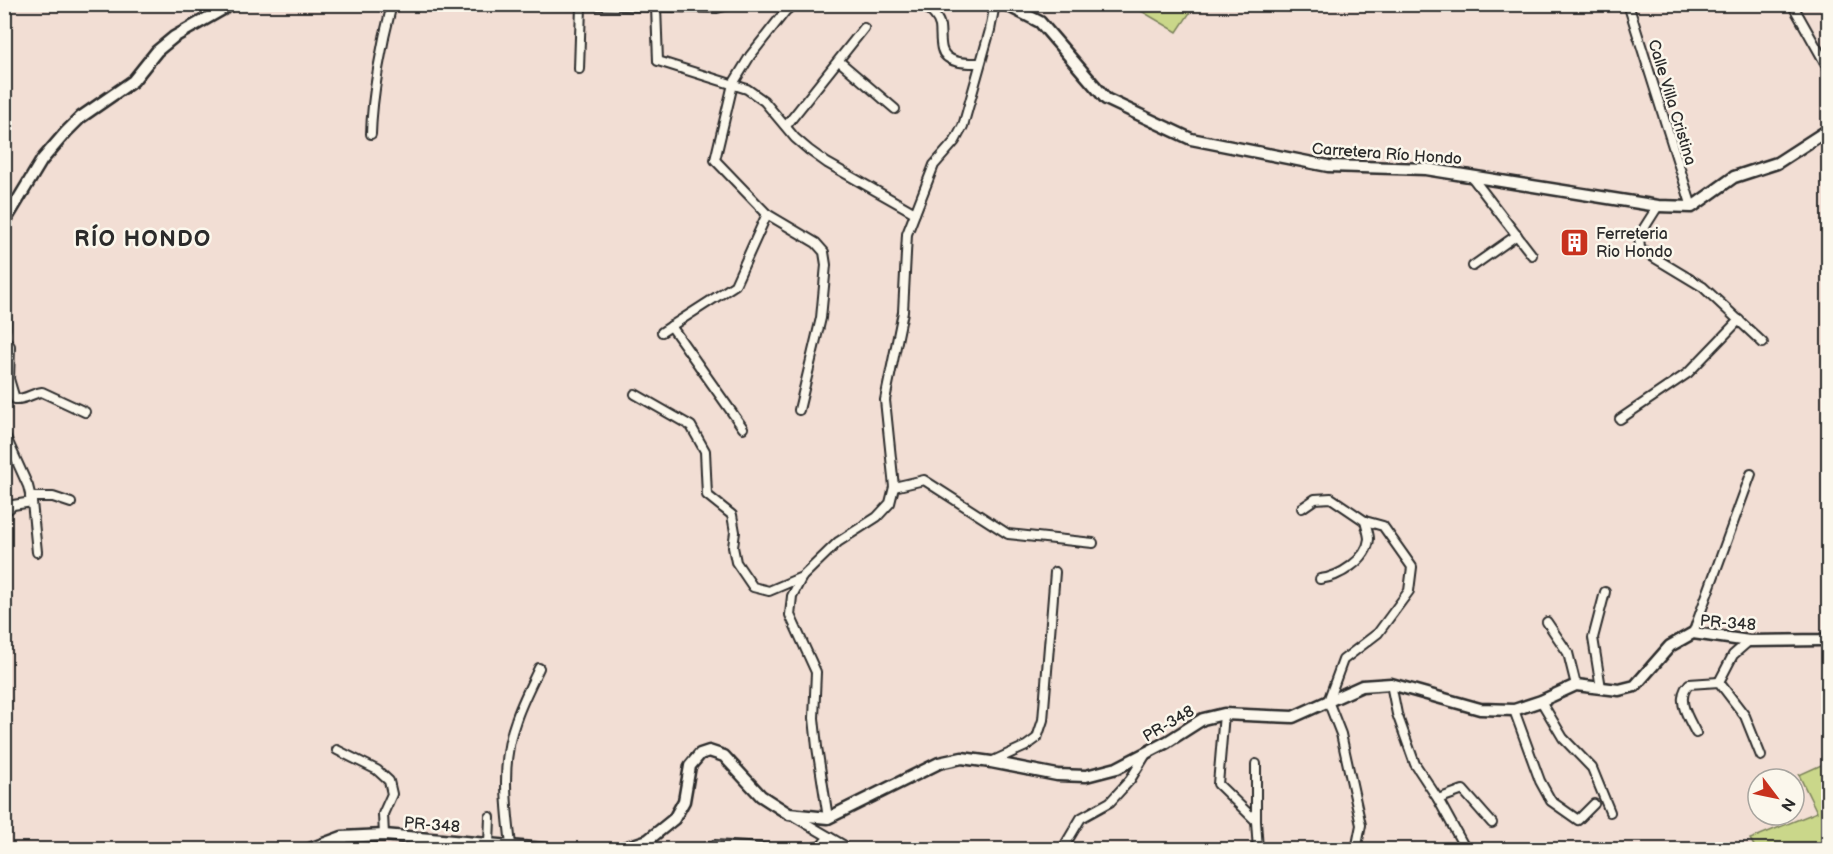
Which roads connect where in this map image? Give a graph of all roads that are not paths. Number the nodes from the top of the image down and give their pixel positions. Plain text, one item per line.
1 (232, 4) edge
2 (392, 4) edge
3 (533, 4) edge
4 (733, 4) edge
5 (779, 4) edge
6 (922, 4) edge
7 (995, 4) edge
8 (1005, 4) edge
9 (1628, 4) edge
10 (1792, 4) edge
11 (580, 6) junction
12 (656, 7) junction
13 (789, 7) edge
14 (864, 28) dead end
15 (839, 61) junction
16 (980, 63) junction
17 (1828, 68) edge
18 (579, 69) dead end
19 (733, 84) junction
20 (895, 108) dead end
21 (786, 126) junction
22 (1828, 130) edge
23 (370, 134) dead end
24 (1470, 174) junction
25 (1658, 206) junction
26 (1692, 207) junction
27 (915, 213) junction
28 (767, 214) junction
29 (4, 223) edge
30 (1517, 235) junction
31 (1532, 255) dead end
32 (1473, 266) dead end
33 (4, 317) edge
34 (1739, 320) junction
35 (671, 326) junction
36 (4, 329) edge
37 (662, 332) dead end
38 (4, 338) edge
39 (1763, 343) dead end
40 (635, 394) dead end
41 (799, 410) dead end
42 (85, 412) dead end
43 (1620, 419) dead end
44 (743, 428) dead end
45 (4, 433) edge
46 (1751, 474) dead end
47 (894, 487) junction
48 (31, 500) junction
49 (71, 503) dead end
50 (1302, 508) dead end
51 (4, 513) edge
52 (1365, 521) junction
53 (1093, 543) dead end
54 (37, 552) dead end
55 (1055, 572) dead end
56 (802, 577) junction
57 (1320, 579) dead end
58 (1605, 592) dead end
59 (1547, 622) dead end
60 (1693, 633) junction
61 (1828, 638) edge
62 (1749, 640) junction
63 (539, 668) dead end
64 (1719, 682) junction
65 (1391, 684) junction
66 (1576, 685) junction
67 (1601, 688) junction
68 (1328, 701) junction
69 (1540, 701) junction
70 (1514, 710) junction
71 (1224, 714) junction
72 (1696, 733) dead end
73 (337, 750) dead end
74 (1147, 753) junction
75 (1761, 756) dead end
76 (991, 762) junction
77 (1256, 764) dead end
78 (1438, 799) junction
79 (1594, 804) dead end
80 (1610, 812) dead end
81 (789, 814) junction
82 (490, 818) dead end
83 (828, 818) junction
84 (1256, 822) junction
85 (1492, 823) dead end
86 (384, 835) junction
87 (342, 837) junction
88 (829, 837) junction
89 (489, 844) junction
90 (511, 845) junction
91 (307, 849) edge
92 (345, 849) edge
93 (556, 849) edge
94 (618, 849) edge
95 (701, 849) edge
96 (793, 849) edge
97 (805, 849) edge
98 (846, 849) edge
99 (1062, 849) edge
100 (1258, 849) edge
101 (1356, 849) edge
102 (1466, 849) edge

1 - 29 street
2 - 23 street
3 - 11 street
4 - 12 street
5 - 13 street
6 - 16 street
7 - 16 street
8 - 24 street, Carretera Río Hondo
9 - 26 street, Calle Villa Cristina
10 - 17 street
11 - 12 street
11 - 18 street
12 - 19 street
13 - 19 street
14 - 15 street
15 - 20 street
15 - 21 street
16 - 27 street
19 - 21 street
19 - 28 street
21 - 27 street
22 - 26 street
24 - 25 street, Carretera Río Hondo
24 - 30 street
25 - 26 street, Carretera Río Hondo
25 - 34 street
27 - 47 street
28 - 35 street
28 - 41 street
30 - 31 street
30 - 32 street
33 - 36 street
34 - 39 street
34 - 43 street
35 - 37 street
35 - 44 street
38 - 42 street
40 - 56 street
45 - 48 street
46 - 60 street
47 - 53 street
47 - 56 street
48 - 49 street
48 - 51 street
48 - 54 street
50 - 52 street
52 - 57 street
52 - 68 street
55 - 76 street
56 - 83 street
58 - 67 street
59 - 66 street
60 - 62 street, PR-348 / PR-348
60 - 67 street, PR-348 / PR-348
61 - 62 street, PR-348 / PR-348
62 - 64 street
63 - 90 street
64 - 72 street
64 - 75 street
65 - 68 street, PR-348 / PR-348
65 - 70 street, PR-348 / PR-348
65 - 78 street
66 - 67 street, PR-348 / PR-348
66 - 69 street, PR-348 / PR-348
68 - 71 street, PR-348 / PR-348
68 - 101 street
69 - 70 street, PR-348 / PR-348
69 - 80 street
70 - 79 street
71 - 74 street, PR-348 / PR-348
71 - 84 street
73 - 86 street
74 - 76 street, PR-348 / PR-348
74 - 99 street
76 - 83 street, PR-348 / PR-348
77 - 84 street
78 - 85 street
78 - 102 street
81 - 83 street
81 - 88 street
81 - 94 street
82 - 89 street
84 - 100 street
86 - 87 street, PR-348 / PR-348
86 - 89 street, PR-348 / PR-348
87 - 91 street, PR-348 / PR-348
87 - 92 street
88 - 97 street
88 - 98 street
89 - 90 street, PR-348 / PR-348
90 - 93 street, PR-348 / PR-348
95 - 96 street

